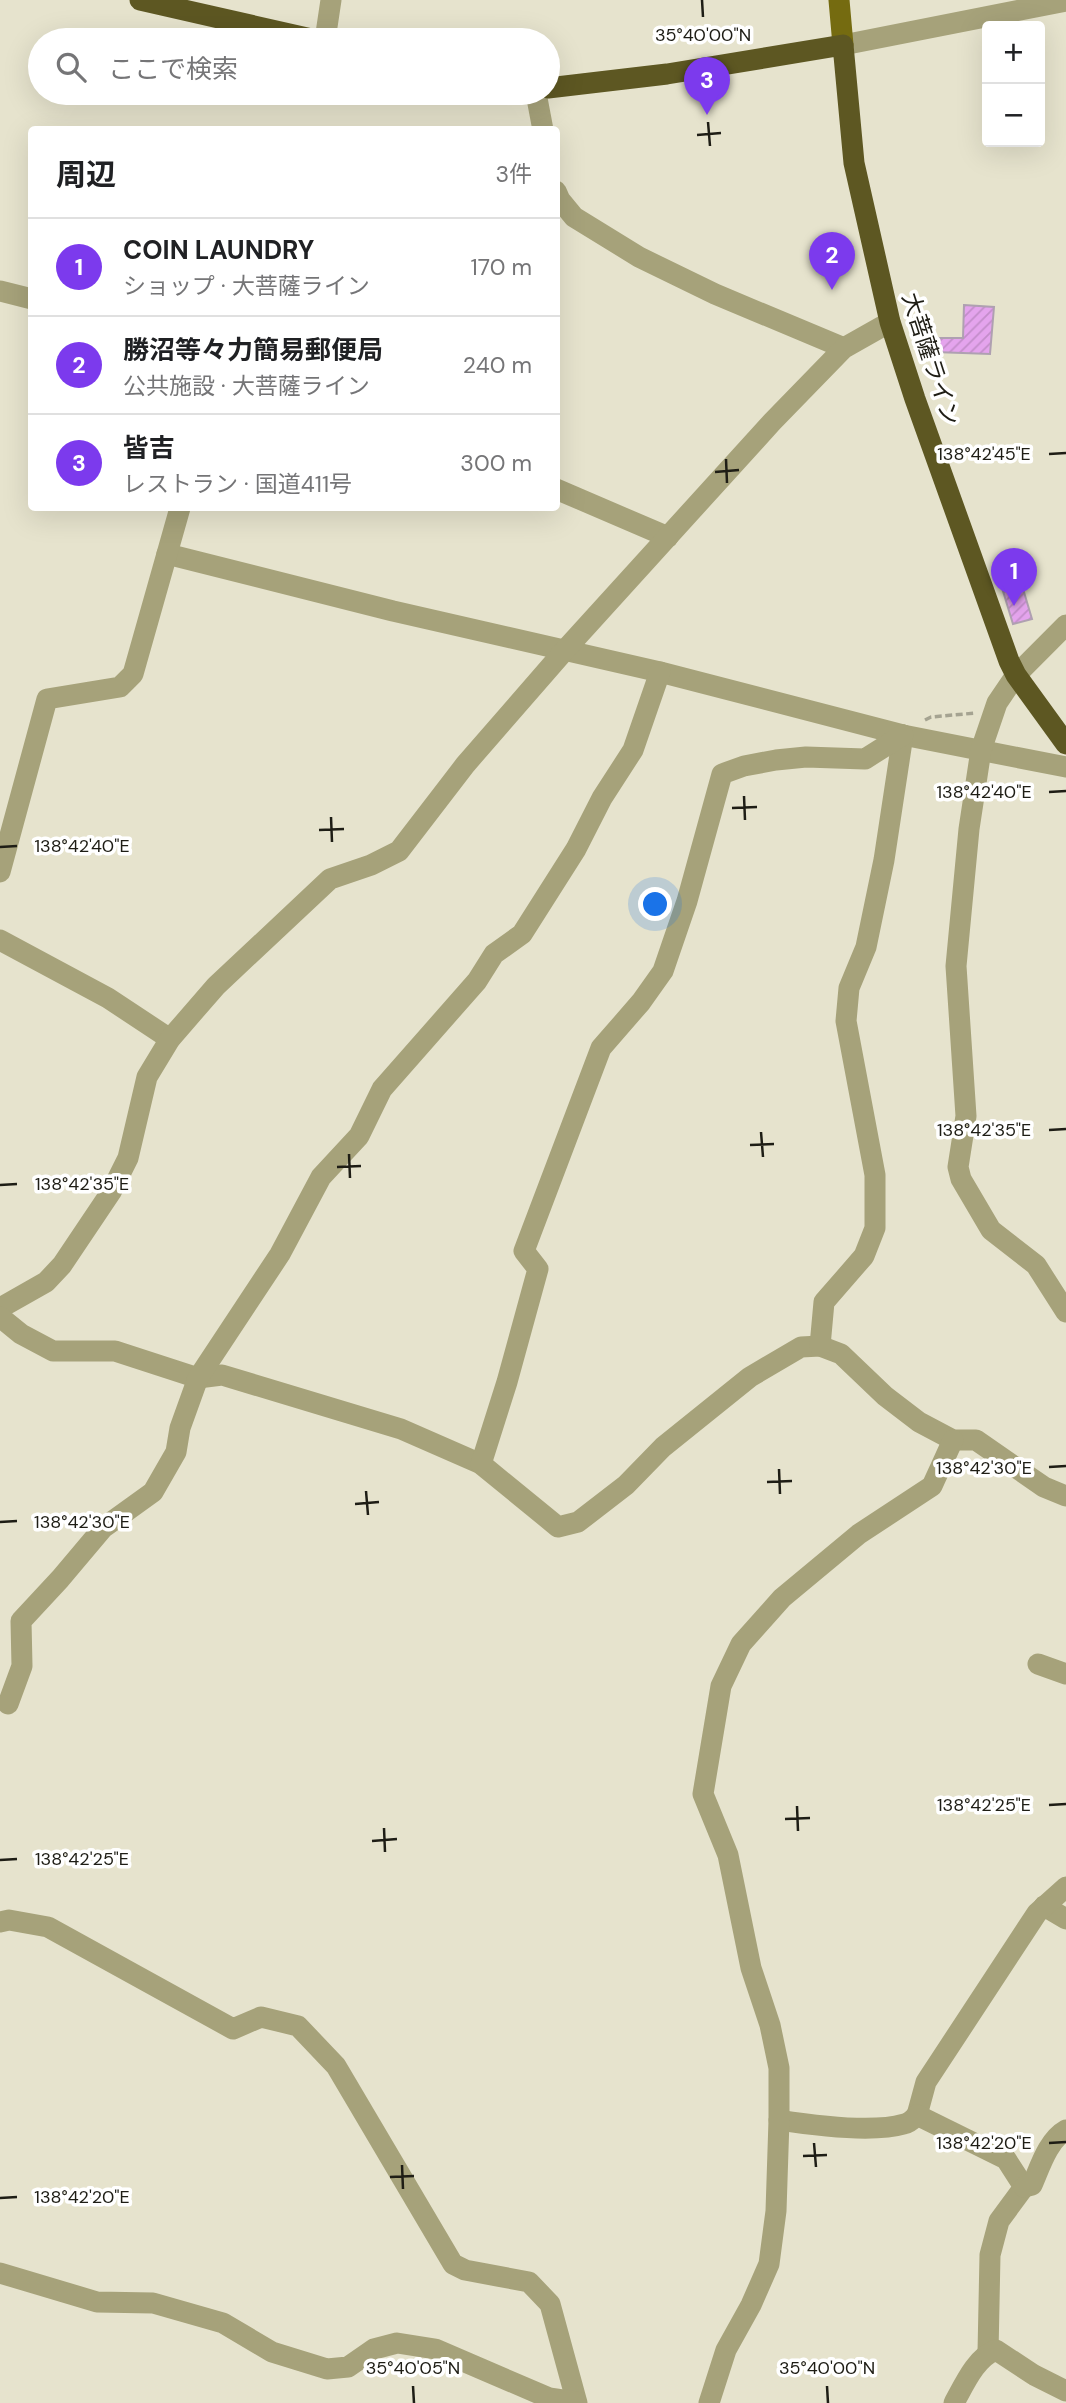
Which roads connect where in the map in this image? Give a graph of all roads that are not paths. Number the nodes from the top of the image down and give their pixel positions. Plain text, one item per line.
1 (140, 0) edge
2 (331, 0) edge
3 (839, 0) edge
4 (1054, 2) edge
5 (263, 28) edge
6 (326, 28) edge
7 (843, 45) junction
8 (560, 87) edge
9 (538, 105) edge
10 (542, 126) edge
11 (560, 200) edge
12 (0, 291) edge
13 (28, 298) edge
14 (890, 322) junction
15 (844, 348) junction
16 (560, 491) edge
17 (179, 511) edge
18 (667, 537) junction
19 (167, 554) junction
20 (1066, 625) edge
21 (565, 650) junction
22 (660, 672) junction
23 (1016, 675) junction
24 (903, 735) junction
25 (1066, 744) edge
26 (981, 750) junction
27 (1066, 767) edge
28 (0, 872) edge
29 (0, 940) edge
30 (170, 1039) junction
31 (0, 1308) edge
32 (1066, 1312) edge
33 (0, 1317) edge
34 (820, 1346) junction
35 (198, 1378) junction
36 (953, 1440) junction
37 (481, 1464) junction
38 (1066, 1496) edge
39 (1038, 1664) dead end
40 (1066, 1674) edge
41 (8, 1704) dead end
42 (1066, 1887) edge
43 (1044, 1906) junction
44 (1066, 1919) edge
45 (0, 1922) edge
46 (917, 2115) junction
47 (779, 2120) junction
48 (1066, 2130) edge
49 (1024, 2187) junction
50 (0, 2273) edge
51 (988, 2353) junction
52 (1066, 2391) edge
53 (576, 2402) edge
54 (709, 2403) edge
55 (954, 2403) edge

1 - 5 highway
2 - 6 street
3 - 7 main road
4 - 7 street
7 - 8 highway
7 - 14 highway, 大菩薩ライン
9 - 10 street
11 - 15 street
12 - 13 street
14 - 15 street
14 - 23 highway, 大菩薩ライン
15 - 18 street
16 - 18 street
17 - 19 street
18 - 21 street
19 - 21 street
19 - 28 street
20 - 23 street
21 - 22 street
21 - 30 street
22 - 24 street
22 - 35 street
23 - 25 highway, 大菩薩ライン
23 - 26 street
24 - 26 street
24 - 34 street
24 - 37 street
26 - 27 street
26 - 32 street
29 - 30 street
30 - 31 street
33 - 35 street
34 - 36 street
34 - 37 street
35 - 37 street
35 - 41 street
36 - 38 street
36 - 47 street
39 - 40 street
42 - 43 street
43 - 44 street
43 - 46 street
45 - 53 street
46 - 47 street
46 - 49 street
47 - 54 street
48 - 49 street
49 - 51 street
50 - 53 street
51 - 52 street
51 - 55 street

